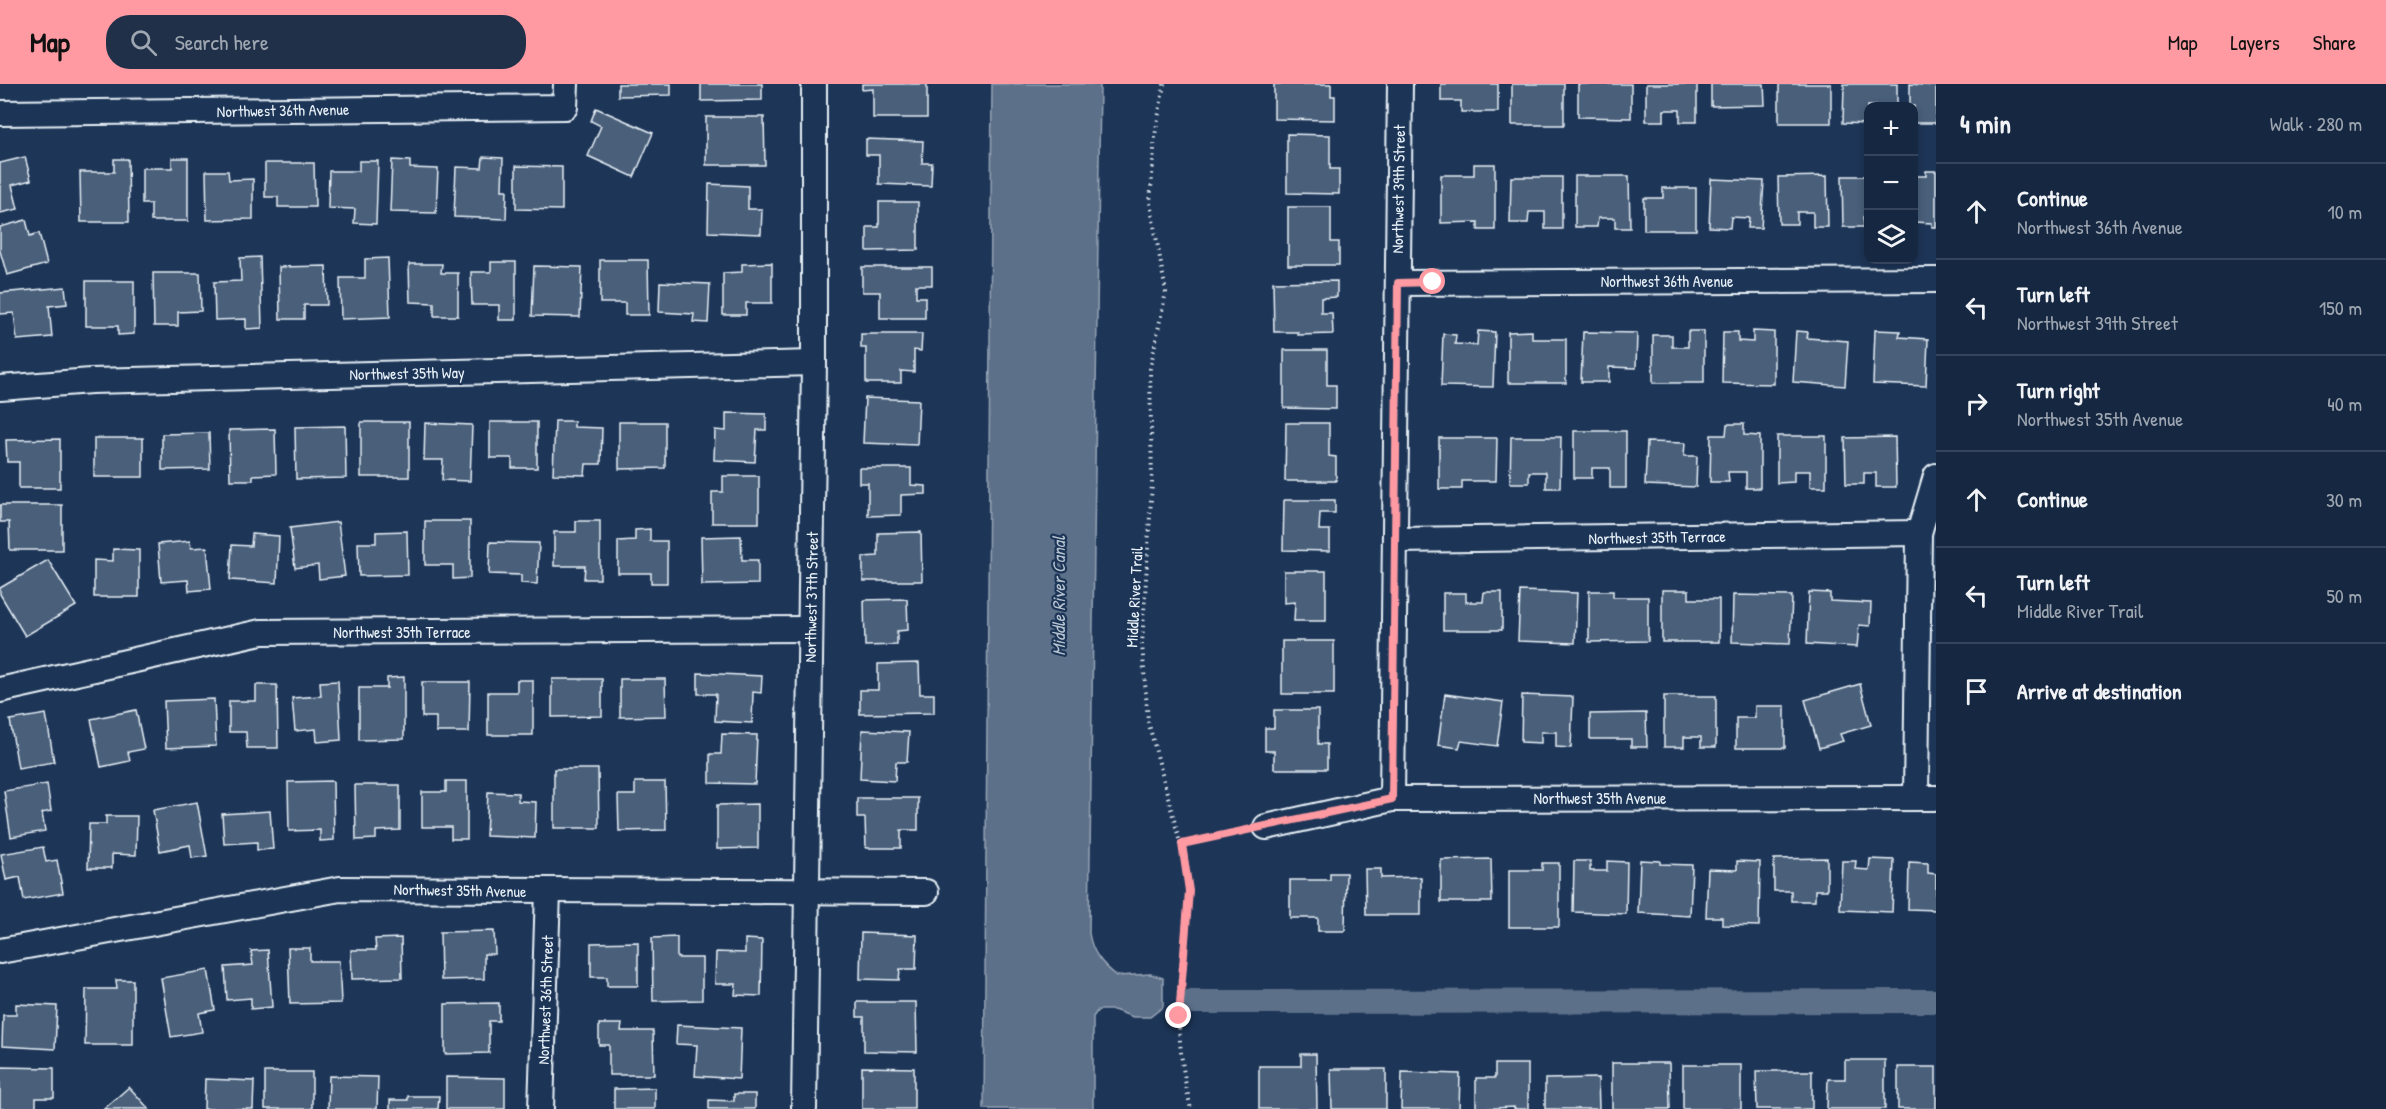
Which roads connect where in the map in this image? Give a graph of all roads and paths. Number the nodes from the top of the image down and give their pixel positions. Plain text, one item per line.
1 (814, 84) edge
2 (1164, 84) edge
3 (1400, 84) edge
4 (566, 96) edge
5 (0, 113) edge
6 (1936, 280) edge
7 (1398, 283) junction
8 (814, 363) junction
9 (0, 388) edge
10 (1936, 476) edge
11 (1920, 533) junction
12 (1395, 540) junction
13 (810, 629) junction
14 (0, 690) edge
15 (1926, 798) edge
16 (1392, 799) junction
17 (1266, 827) joint
18 (1182, 844) junction
19 (548, 891) junction
20 (807, 891) junction
21 (926, 892) dead end
22 (0, 951) edge
23 (541, 1109) edge
24 (804, 1109) edge
25 (1191, 1109) edge

1 - 8 street, Northwest 37th Street
2 - 18 path, Middle River Trail
3 - 7 street, Northwest 39th Street
4 - 5 street, Northwest 36th Avenue
6 - 7 street, Northwest 36th Avenue
7 - 12 street, Northwest 39th Street
8 - 9 street, Northwest 35th Way
8 - 13 street, Northwest 37th Street
10 - 11 street
11 - 12 street, Northwest 35th Terrace
11 - 15 street
12 - 16 street, Northwest 39th Street
13 - 14 street, Northwest 35th Terrace
13 - 20 street, Northwest 37th Street
15 - 16 street, Northwest 35th Avenue
16 - 17 street, Northwest 35th Avenue
17 - 18 path
18 - 25 path, Middle River Trail
19 - 20 street, Northwest 35th Avenue
19 - 22 street, Northwest 35th Avenue
19 - 23 street, Northwest 36th Street
20 - 21 street, Northwest 35th Avenue
20 - 24 street, Northwest 37th Street

